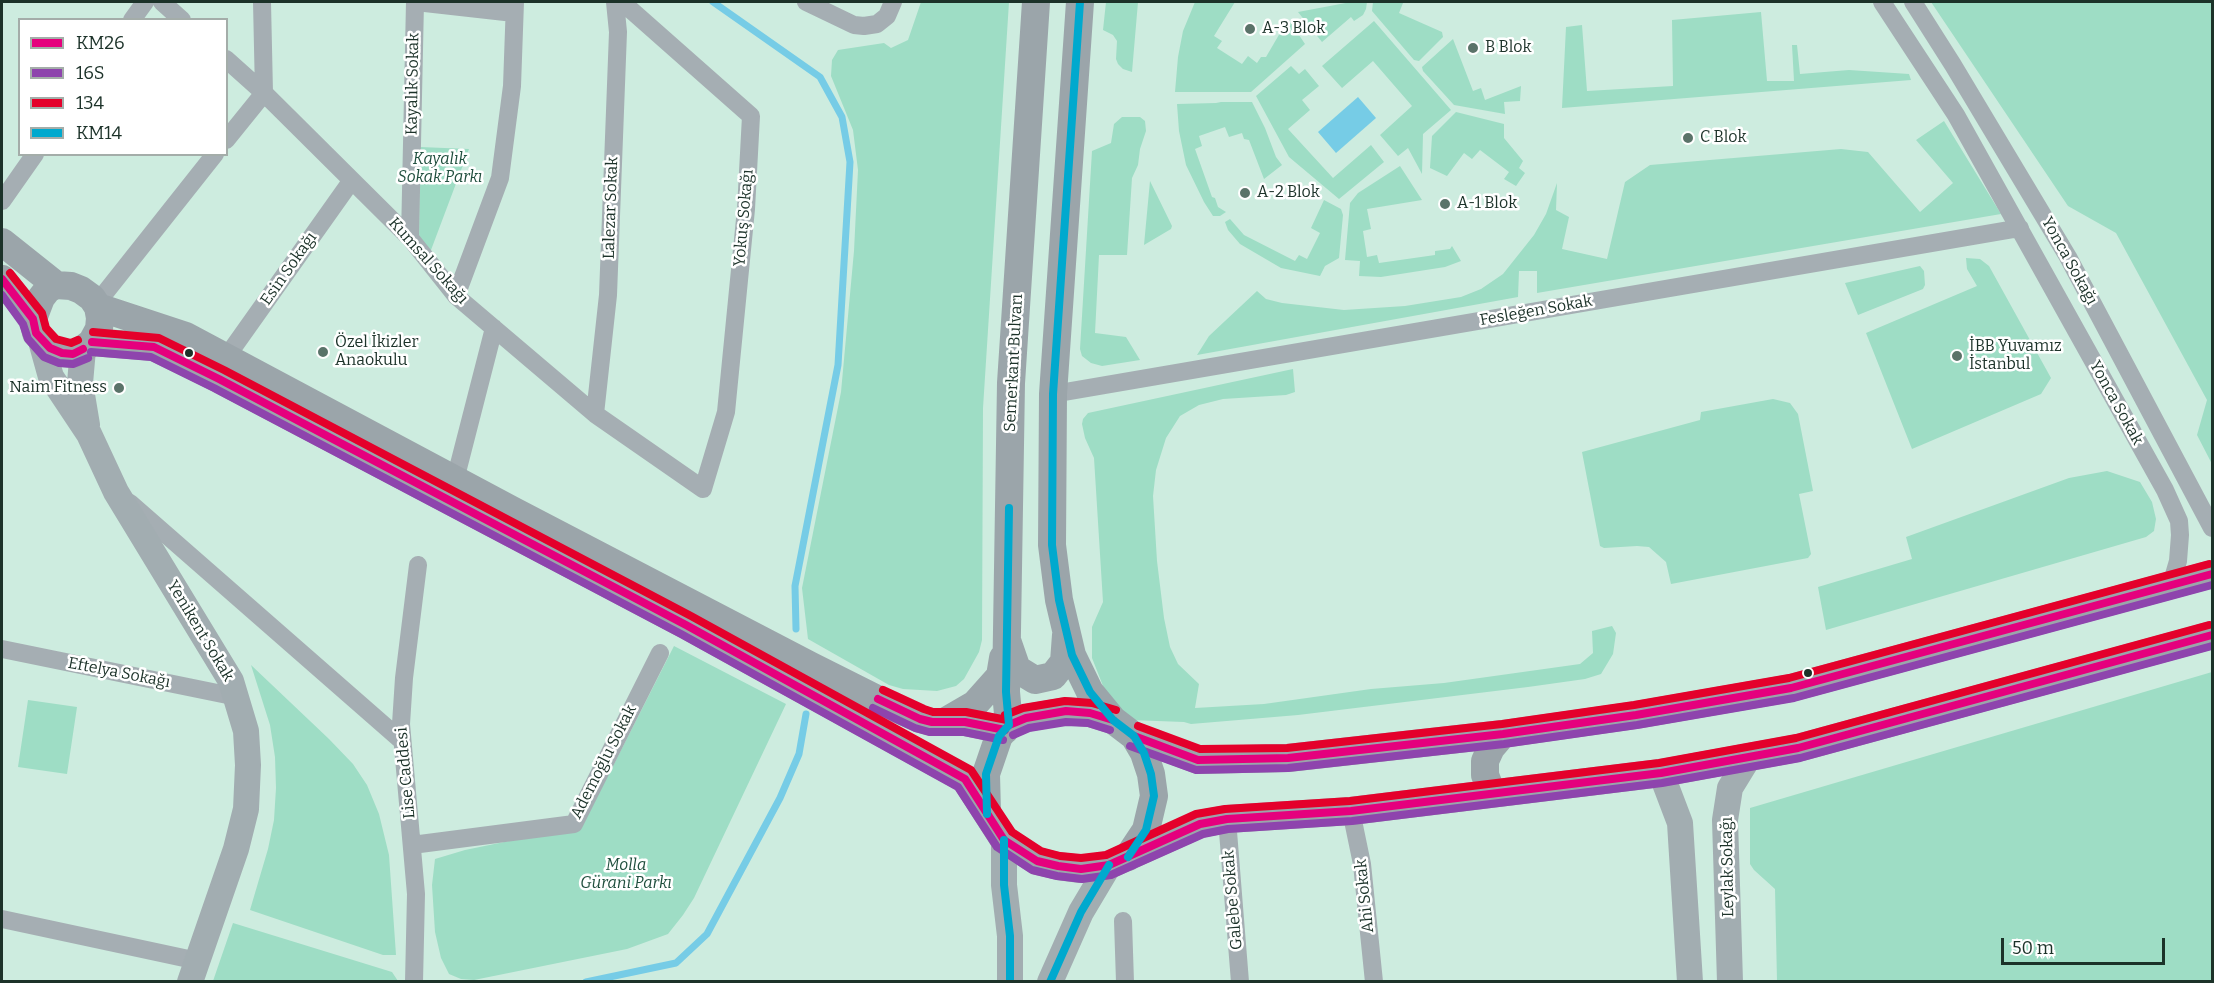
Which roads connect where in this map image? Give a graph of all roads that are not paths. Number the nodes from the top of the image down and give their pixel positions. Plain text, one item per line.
1 (145, 2) edge
2 (162, 2) edge
3 (262, 2) edge
4 (416, 2) edge
5 (615, 2) edge
6 (622, 2) edge
7 (806, 2) edge
8 (893, 2) edge
9 (1036, 2) edge
10 (1080, 2) edge
11 (1882, 2) edge
12 (1913, 2) edge
13 (514, 7) edge
14 (133, 18) edge
15 (180, 18) edge
16 (228, 61) edge
17 (264, 93) junction
18 (228, 138) edge
19 (34, 156) edge
20 (213, 156) edge
21 (352, 180) junction
22 (2, 201) edge
23 (2020, 228) junction
24 (410, 238) junction
25 (2, 242) edge
26 (2, 279) edge
27 (56, 285) junction
28 (456, 296) junction
29 (98, 305) junction
30 (494, 328) junction
31 (37, 330) junction
32 (88, 345) junction
33 (225, 359) junction
34 (1053, 394) junction
35 (595, 414) junction
36 (89, 434) junction
37 (456, 480) junction
38 (703, 489) joint
39 (116, 492) junction
40 (2212, 528) edge
41 (418, 565) dead end
42 (2212, 574) edge
43 (2171, 585) junction
44 (1066, 631) junction
45 (2212, 635) edge
46 (1007, 638) junction
47 (2, 649) edge
48 (660, 653) dead end
49 (237, 697) junction
50 (944, 722) junction
51 (1007, 727) junction
52 (1124, 728) junction
53 (1503, 734) junction
54 (402, 741) junction
55 (1749, 757) junction
56 (1661, 773) junction
57 (1492, 794) junction
58 (1351, 811) junction
59 (987, 814) junction
60 (1227, 819) junction
61 (1005, 840) junction
62 (412, 845) junction
63 (1118, 861) junction
64 (2, 919) edge
65 (1123, 921) dead end
66 (194, 971) edge
67 (414, 981) edge
68 (1010, 981) edge
69 (1050, 981) edge
70 (1125, 981) edge
71 (1240, 981) edge
72 (1374, 981) edge
73 (1690, 981) edge
74 (1730, 981) edge

1 - 14 street
2 - 15 street
3 - 17 street
4 - 13 street
4 - 24 street, Kayalık Sokak
5 - 35 street, Lalezar Sokak
6 - 38 street, Yokuş Sokağı
7 - 8 street
9 - 46 main road, Semerkant Bulvarı
10 - 34 main road
11 - 23 street, Yonca Sokağı
12 - 40 street, Yonca Sokağı
13 - 28 street
16 - 17 street, Kumsal Sokağı
17 - 18 street
17 - 21 street, Kumsal Sokağı
19 - 22 street
20 - 29 street
21 - 24 street, Kumsal Sokağı
21 - 33 street, Esin Sokağı
23 - 34 street, Fesleğen Sokak
23 - 43 street, Yonca Sokak
24 - 28 street, Kumsal Sokağı
25 - 27 main road
26 - 31 main road
27 - 29 main road
27 - 31 main road
28 - 30 street, Kumsal Sokağı
29 - 32 main road
29 - 33 main road
30 - 35 street, Kumsal Sokağı
30 - 37 street
31 - 32 main road
31 - 36 street, Yenikent Sokak
32 - 36 street, Yenikent Sokak
32 - 59 main road
33 - 37 main road
34 - 44 main road
35 - 38 street, Kumsal Sokağı
36 - 39 street, Yenikent Sokak
37 - 50 main road
39 - 49 street, Yenikent Sokak
39 - 54 street
41 - 54 street, Lise Caddesi
42 - 43 main road
43 - 53 main road
44 - 46 main road
44 - 52 main road
45 - 55 main road
46 - 50 main road
46 - 51 main road, Semerkant Bulvarı
47 - 49 street, Eftelya Sokağı
48 - 62 street, Ademoğlu Sokak
49 - 66 street, Yenikent Sokak
50 - 51 main road
51 - 52 main road
51 - 59 main road
52 - 53 main road
52 - 63 main road
53 - 57 main road
54 - 62 street, Lise Caddesi
55 - 56 main road
55 - 74 street, Leylak Sokağı
56 - 57 main road
56 - 73 street
57 - 58 main road
58 - 60 main road
58 - 72 street, Ahi Sokak
59 - 61 main road
60 - 63 main road
60 - 71 street, Galebe Sokak
61 - 63 main road
61 - 68 street
62 - 67 street, Lise Caddesi
63 - 69 street
64 - 66 street
65 - 70 street

